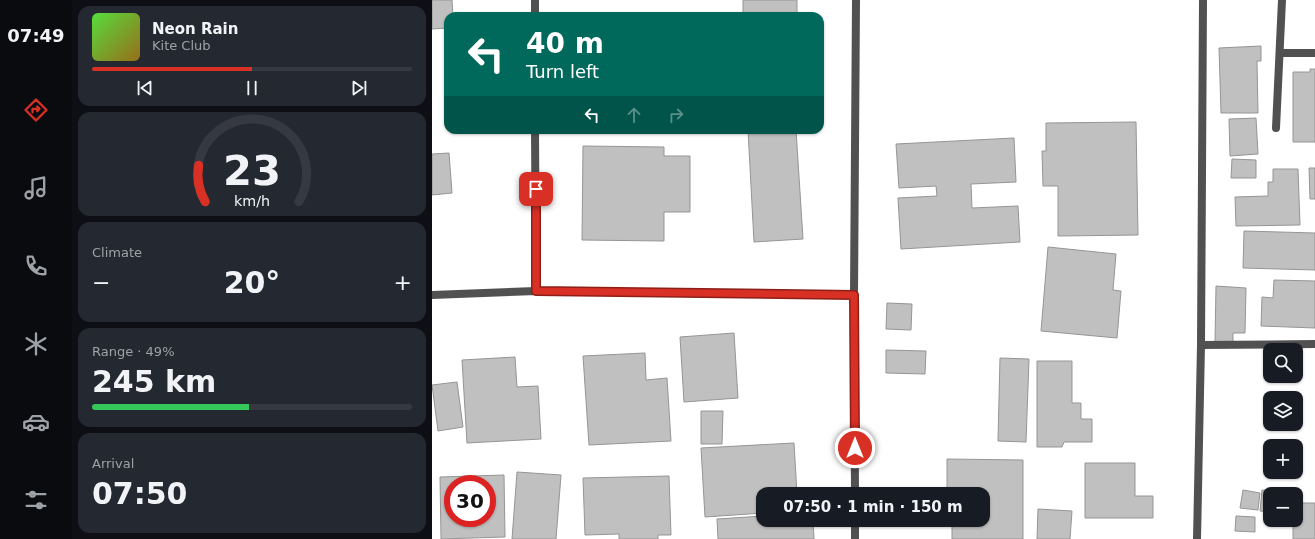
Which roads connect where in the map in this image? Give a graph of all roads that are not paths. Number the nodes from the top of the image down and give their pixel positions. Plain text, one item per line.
1 (535, 0) edge
2 (856, 0) edge
3 (1203, 0) edge
4 (1282, 0) edge
5 (535, 12) edge
6 (1280, 53) junction
7 (1315, 53) edge
8 (1276, 128) dead end
9 (535, 134) edge
10 (536, 291) junction
11 (432, 295) edge
12 (854, 295) junction
13 (1315, 344) edge
14 (1201, 345) junction
15 (855, 487) edge
16 (855, 527) edge
17 (856, 539) edge
18 (1197, 539) edge

1 - 5 street
2 - 12 street
3 - 14 street
4 - 6 street
6 - 7 street
6 - 8 street
9 - 10 street
10 - 11 street
10 - 12 street
12 - 15 street
13 - 14 street
14 - 18 street
16 - 17 street

